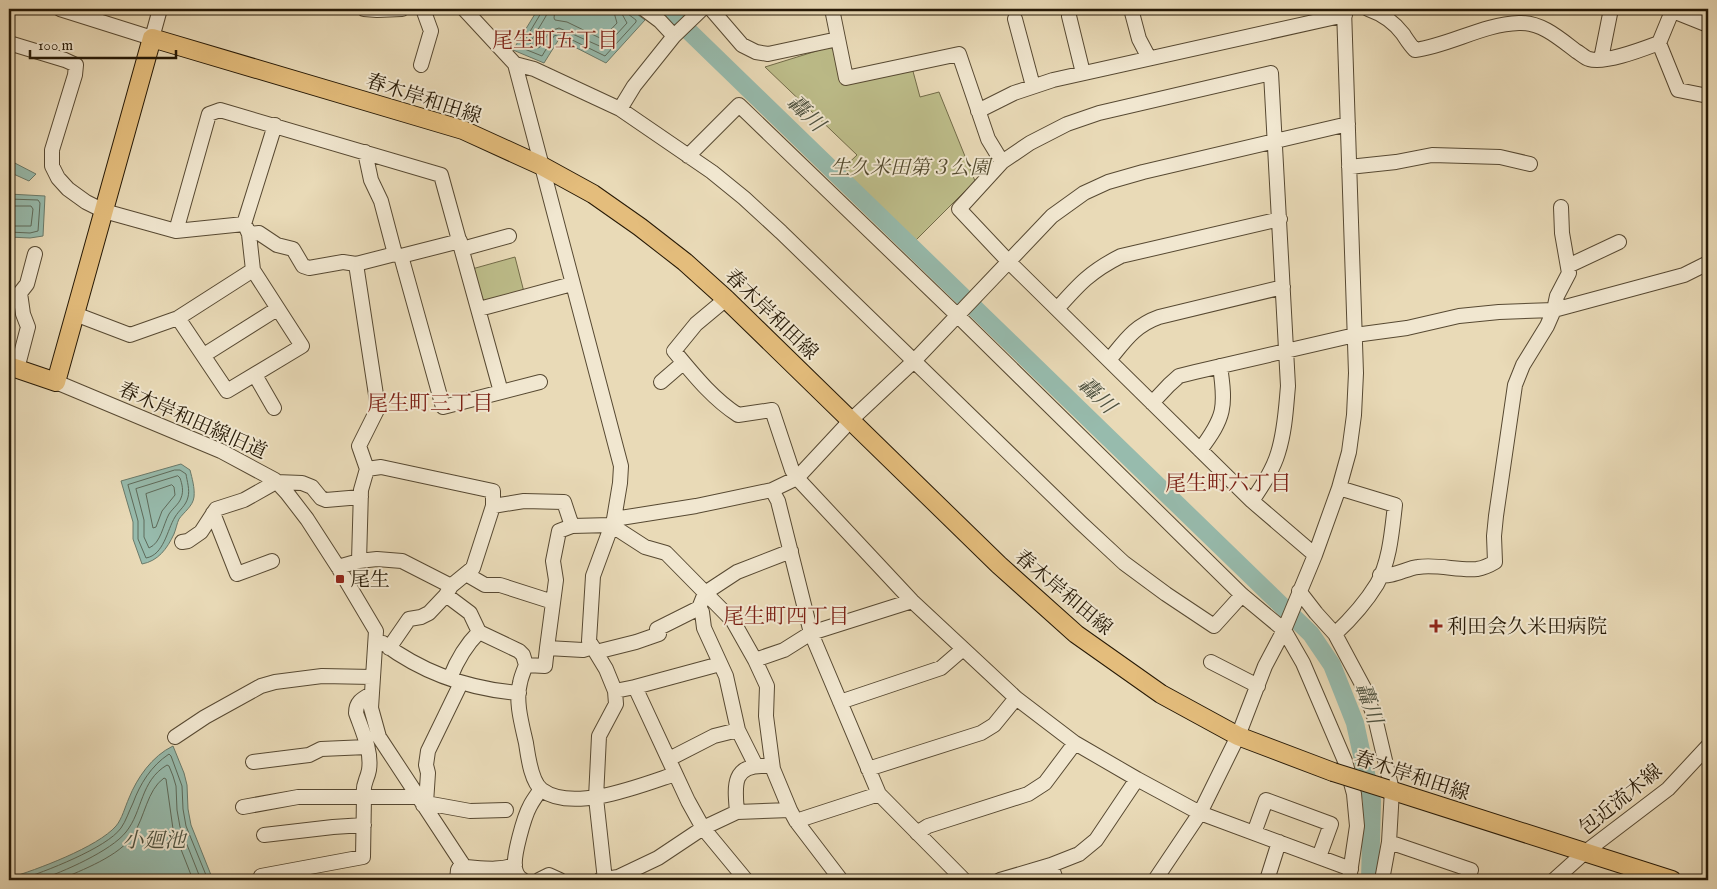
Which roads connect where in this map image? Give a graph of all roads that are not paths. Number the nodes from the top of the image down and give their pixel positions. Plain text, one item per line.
1 (60, 9) edge
2 (160, 9) edge
3 (364, 9) edge
4 (402, 9) edge
5 (423, 9) edge
6 (464, 9) edge
7 (644, 9) edge
8 (702, 9) edge
9 (711, 9) edge
10 (832, 9) edge
11 (1131, 9) edge
12 (1368, 9) edge
13 (1611, 9) edge
14 (1673, 10) edge
15 (1344, 12) edge
16 (1069, 16) dead end
17 (1015, 19) dead end
18 (1708, 25) edge
19 (674, 36) junction
20 (152, 38) junction
21 (838, 39) junction
22 (1659, 43) junction
23 (9, 44) edge
24 (1149, 58) junction
25 (1600, 59) junction
26 (514, 64) junction
27 (421, 65) dead end
28 (1083, 72) junction
29 (1033, 86) junction
30 (1708, 96) edge
31 (620, 109) junction
32 (978, 111) junction
33 (1348, 124) junction
34 (275, 125) junction
35 (1276, 141) junction
36 (365, 152) junction
37 (688, 156) junction
38 (1002, 162) junction
39 (1530, 164) dead end
40 (542, 166) junction
41 (1349, 167) junction
42 (1561, 207) dead end
43 (104, 211) junction
44 (1280, 219) junction
45 (247, 229) junction
46 (176, 231) junction
47 (509, 236) dead end
48 (1619, 242) dead end
49 (461, 245) junction
50 (36, 254) dead end
51 (398, 255) junction
52 (1008, 261) junction
53 (1708, 263) edge
54 (356, 264) junction
55 (1568, 266) junction
56 (254, 270) junction
57 (572, 284) junction
58 (1283, 287) junction
59 (726, 299) junction
60 (277, 309) junction
61 (479, 309) junction
62 (1057, 309) junction
63 (1554, 310) junction
64 (75, 314) junction
65 (958, 314) junction
66 (178, 318) junction
67 (1354, 335) junction
68 (1286, 350) junction
69 (204, 355) junction
70 (1109, 360) junction
71 (914, 361) junction
72 (684, 363) junction
73 (1220, 366) junction
74 (13, 367) edge
75 (254, 375) junction
76 (56, 382) junction
77 (540, 382) dead end
78 (662, 382) dead end
79 (501, 392) junction
80 (1152, 403) junction
81 (274, 408) dead end
82 (851, 420) junction
83 (1200, 450) junction
84 (367, 469) junction
85 (797, 478) junction
86 (276, 482) junction
87 (1339, 488) junction
88 (772, 490) junction
89 (361, 497) junction
90 (1252, 501) junction
91 (493, 506) junction
92 (213, 514) junction
93 (613, 522) junction
94 (572, 526) junction
95 (182, 542) dead end
96 (791, 552) junction
97 (1315, 555) junction
98 (272, 561) dead end
99 (359, 561) junction
100 (338, 567) junction
101 (466, 574) junction
102 (1380, 575) junction
103 (449, 590) junction
104 (1299, 591) junction
105 (705, 593) junction
106 (1242, 595) junction
107 (912, 601) junction
108 (553, 602) junction
109 (699, 608) junction
110 (1285, 627) junction
111 (479, 632) junction
112 (811, 633) junction
113 (1335, 634) junction
114 (375, 638) junction
115 (389, 648) junction
116 (547, 648) junction
117 (963, 649) junction
118 (595, 650) junction
119 (755, 660) junction
120 (1211, 662) dead end
121 (526, 664) junction
122 (720, 664) junction
123 (372, 677) junction
124 (456, 680) junction
125 (1258, 686) junction
126 (634, 687) junction
127 (615, 691) junction
128 (519, 693) junction
129 (370, 694) junction
130 (1016, 698) junction
131 (840, 702) junction
132 (738, 730) junction
133 (1238, 736) junction
134 (175, 737) dead end
135 (1075, 743) junction
136 (1708, 746) edge
137 (367, 747) junction
138 (669, 758) junction
139 (252, 762) dead end
140 (756, 766) junction
141 (773, 766) junction
142 (868, 769) junction
143 (675, 774) junction
144 (1137, 779) junction
145 (541, 790) junction
146 (1389, 790) junction
147 (878, 794) junction
148 (364, 796) junction
149 (596, 798) junction
150 (422, 802) junction
151 (243, 807) dead end
152 (506, 810) dead end
153 (737, 812) junction
154 (1200, 813) junction
155 (793, 816) junction
156 (364, 825) junction
157 (703, 828) junction
158 (917, 833) junction
159 (1254, 833) junction
160 (264, 835) dead end
161 (1279, 842) junction
162 (1389, 842) junction
163 (1584, 853) junction
164 (1319, 857) junction
165 (463, 865) junction
166 (515, 865) junction
167 (1051, 865) junction
168 (1350, 875) edge
169 (261, 876) dead end
170 (457, 880) edge
171 (474, 880) edge
172 (523, 880) edge
173 (539, 880) edge
174 (560, 880) edge
175 (600, 880) edge
176 (605, 880) edge
177 (746, 880) edge
178 (841, 880) edge
179 (964, 880) edge
180 (1000, 880) edge
181 (1056, 880) edge
182 (1155, 880) edge
183 (1266, 880) edge
184 (1382, 880) edge
185 (1466, 880) edge
186 (1554, 880) edge
187 (1672, 880) edge

1 - 20 street
2 - 20 street
3 - 4 street
5 - 27 street
6 - 26 street
7 - 19 street
8 - 19 street
9 - 21 street
10 - 21 street
11 - 24 street
12 - 25 street
13 - 25 street
14 - 18 street
14 - 22 street
15 - 24 street
15 - 33 street
16 - 28 street
17 - 29 street
19 - 31 street
20 - 40 main road, 春木岸和田線
20 - 43 main road
21 - 32 street
22 - 25 street
22 - 30 street
23 - 43 street
24 - 28 street
26 - 31 street
26 - 40 street
28 - 29 street
29 - 32 street
31 - 37 street
32 - 38 street
33 - 35 street
33 - 41 street
34 - 36 street
34 - 45 street
34 - 46 street
35 - 38 street
35 - 44 street
35 - 52 street
36 - 49 street
36 - 51 street
37 - 65 street
37 - 71 street
38 - 52 street
39 - 41 street
40 - 57 street
40 - 59 main road, 春木岸和田線
41 - 67 street
42 - 55 street
43 - 46 street
43 - 64 main road
44 - 58 street
44 - 62 street
45 - 46 street
45 - 54 street
45 - 56 street
47 - 49 street
48 - 55 street
49 - 51 street
49 - 61 street
50 - 74 street
51 - 54 street
51 - 79 street
52 - 62 street
52 - 65 street
53 - 63 street
54 - 84 street
55 - 63 street
56 - 60 street
56 - 66 street
57 - 61 street
57 - 93 street
58 - 68 street
58 - 70 street
59 - 72 street
59 - 82 main road, 春木岸和田線
60 - 69 street
60 - 75 street
61 - 79 street
62 - 70 street
63 - 67 street
63 - 102 street
64 - 66 street
64 - 76 main road
65 - 71 street
65 - 106 street
66 - 69 street
67 - 68 street
67 - 87 street
68 - 73 street
68 - 90 street
69 - 75 street
70 - 80 street
71 - 82 street
71 - 106 street
72 - 78 street
72 - 85 street
73 - 80 street
73 - 83 street
74 - 76 main road
75 - 81 street
76 - 86 street, 春木岸和田線旧道
77 - 79 street
80 - 83 street
82 - 85 street
82 - 133 main road, 春木岸和田線
83 - 90 street
84 - 89 street
84 - 91 street
85 - 88 street
85 - 107 street
86 - 89 street
86 - 92 street
86 - 100 street, 春木岸和田線旧道
87 - 97 street
87 - 102 street
88 - 93 street
88 - 96 street
89 - 99 street
90 - 97 street
91 - 94 street
91 - 101 street
92 - 95 street
92 - 98 street
93 - 94 street
93 - 105 street
93 - 118 street
94 - 108 street
96 - 105 street
96 - 112 street
97 - 104 street
99 - 100 street
99 - 103 street
100 - 114 street, 春木岸和田線旧道
101 - 103 street
101 - 108 street
102 - 113 street
103 - 111 street
103 - 115 street
104 - 110 street
104 - 113 street
105 - 109 street
105 - 119 street
106 - 110 street
107 - 112 street
107 - 117 street
108 - 116 street
109 - 118 street
109 - 122 street
110 - 125 street
110 - 168 street
111 - 121 street
111 - 124 street
112 - 119 street
112 - 131 street
113 - 146 street
114 - 115 street
114 - 123 street, 春木岸和田線旧道
115 - 124 street
116 - 118 street
116 - 121 street
117 - 130 street
117 - 131 street
118 - 127 street
119 - 141 street
120 - 125 street
121 - 128 street
122 - 126 street
122 - 132 street
123 - 129 street, 春木岸和田線旧道
123 - 134 street
124 - 128 street
124 - 150 street
125 - 133 street
126 - 127 street
126 - 138 street
127 - 149 street
128 - 145 street
129 - 137 street
129 - 150 street, 春木岸和田線旧道
130 - 135 street
130 - 142 street
131 - 142 street
132 - 138 street
132 - 140 street
133 - 146 main road, 春木岸和田線, bridge
133 - 154 street
135 - 144 street
135 - 158 street
136 - 163 street, 包近流木線
137 - 139 street
137 - 148 street
138 - 143 street
140 - 141 street
140 - 153 street
141 - 155 street
142 - 147 street
143 - 149 street
143 - 157 street
144 - 154 street
144 - 167 street
145 - 149 street
145 - 166 street
146 - 162 street
146 - 163 main road, 春木岸和田線
147 - 155 street
147 - 158 street
148 - 150 street
148 - 151 street
148 - 156 street
149 - 176 street
150 - 152 street
150 - 165 street, 春木岸和田線旧道
153 - 155 street
153 - 157 street
154 - 159 street
154 - 182 street
155 - 178 street
156 - 160 street
156 - 169 street
157 - 176 street
157 - 177 street
158 - 179 street
159 - 161 street
159 - 164 street
161 - 164 street
161 - 183 street
162 - 184 street
162 - 185 street
163 - 186 street, 包近流木線
163 - 187 main road, 春木岸和田線
164 - 168 street
165 - 166 street
165 - 170 street
165 - 171 street, 春木岸和田線旧道
166 - 172 street
167 - 180 street
167 - 181 street
173 - 174 street
175 - 176 street

